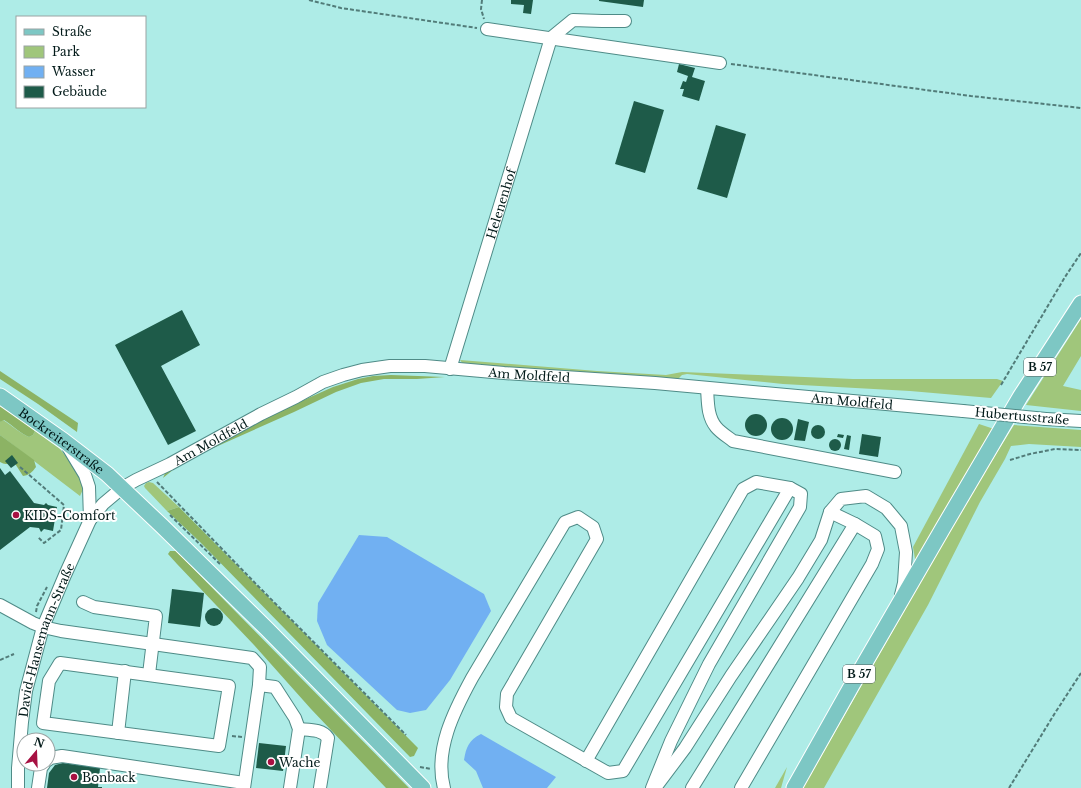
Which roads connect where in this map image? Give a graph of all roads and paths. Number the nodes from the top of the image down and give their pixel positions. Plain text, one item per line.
1 (309, 0) edge
2 (482, 0) edge
3 (625, 20) dead end
4 (487, 29) junction
5 (551, 38) junction
6 (720, 63) joint
7 (1081, 108) edge
8 (1081, 253) edge
9 (1081, 303) edge
10 (450, 369) junction
11 (1001, 385) dead end
12 (707, 388) junction
13 (0, 396) edge
14 (963, 411) joint
15 (1081, 421) edge
16 (64, 441) junction
17 (1081, 450) edge
18 (1010, 460) dead end
19 (20, 467) dead end
20 (895, 472) dead end
21 (148, 474) junction
22 (122, 488) junction
23 (790, 488) junction
24 (830, 512) junction
25 (90, 520) junction
26 (855, 524) junction
27 (38, 537) dead end
28 (83, 602) dead end
29 (0, 605) edge
30 (899, 606) junction
31 (43, 627) junction
32 (153, 644) junction
33 (14, 654) dead end
34 (0, 660) edge
35 (125, 671) junction
36 (1081, 673) edge
37 (149, 674) junction
38 (258, 684) junction
39 (297, 724) junction
40 (118, 733) junction
41 (406, 735) dead end
42 (56, 757) edge
43 (586, 761) junction
44 (40, 772) edge
45 (244, 786) edge
46 (18, 788) edge
47 (38, 788) edge
48 (290, 788) edge
49 (320, 788) edge
50 (423, 788) edge
51 (444, 788) edge
52 (652, 788) edge
53 (655, 788) edge
54 (692, 788) edge
55 (741, 788) edge
56 (794, 788) edge
57 (1009, 788) edge

1 - 4 path
2 - 4 path
3 - 5 street
4 - 5 street
5 - 6 street
5 - 10 street, Helenenhof
6 - 7 path
8 - 11 path
9 - 30 main road, B 57
10 - 12 street, Am Moldfeld
10 - 21 street, Am Moldfeld
12 - 14 street, Am Moldfeld
12 - 20 street
13 - 16 main road, Bockreiterstraße
14 - 15 street, Hubertusstraße, bridge
16 - 22 main road, Bockreiterstraße
16 - 25 street, David-Hansemann-Straße
17 - 18 path
19 - 27 path
21 - 22 street, Am Moldfeld
21 - 41 path
22 - 25 street, David-Hansemann-Straße
22 - 50 main road, Bockreiterstraße
23 - 43 street
23 - 43 street
23 - 52 street
24 - 26 street
24 - 30 street
24 - 53 street
25 - 31 street, David-Hansemann-Straße
26 - 54 street
26 - 55 street
28 - 32 street
29 - 31 street
30 - 56 main road, B 57
31 - 32 street
31 - 46 street, David-Hansemann-Straße
32 - 37 street
32 - 38 street
33 - 34 path
35 - 37 street
35 - 40 street
35 - 40 street
36 - 57 path
37 - 40 street
38 - 39 street
38 - 45 street
39 - 48 street
39 - 49 street
42 - 45 street
43 - 51 street
44 - 47 street

